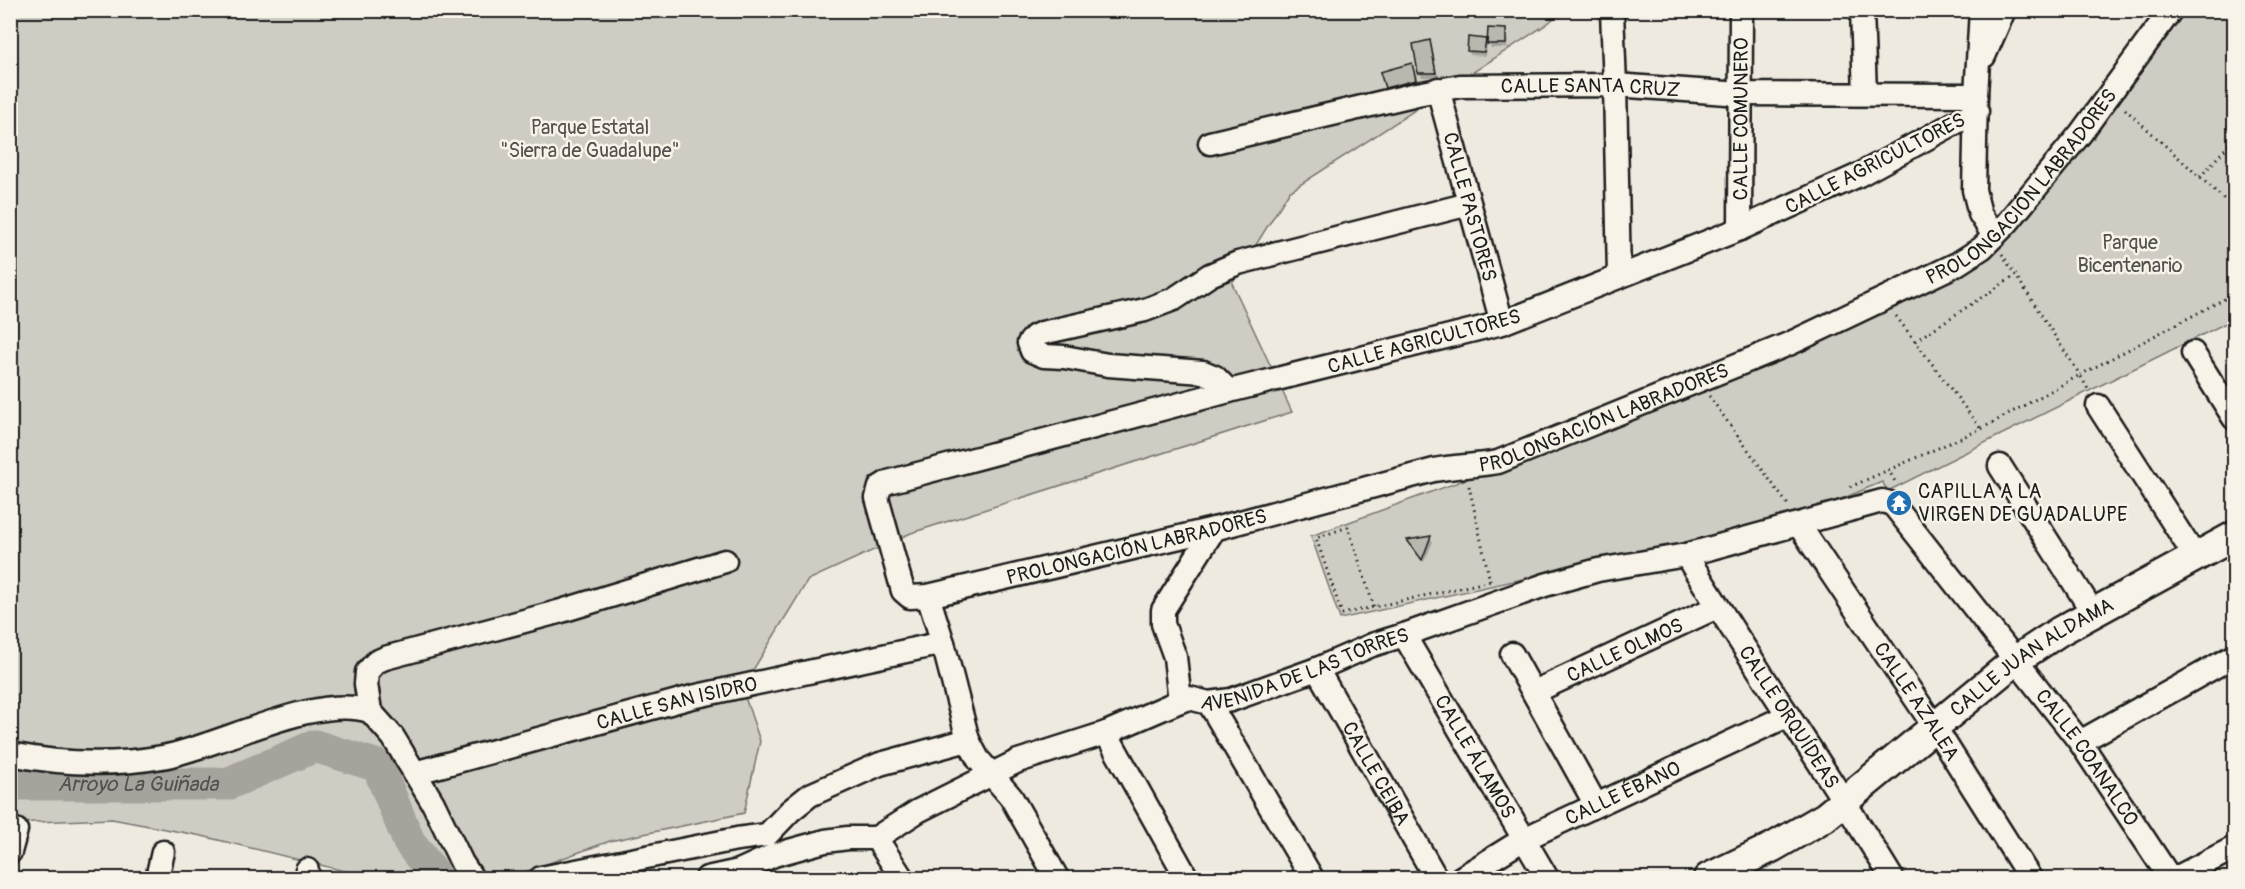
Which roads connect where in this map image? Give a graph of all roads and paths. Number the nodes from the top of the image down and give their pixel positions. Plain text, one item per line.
1 (1741, 10) edge
2 (1862, 10) edge
3 (1981, 10) edge
4 (2004, 10) edge
5 (2171, 10) edge
6 (1612, 12) dead end
7 (1977, 71) junction
8 (1616, 85) junction
9 (1438, 89) junction
10 (1741, 94) junction
11 (1865, 94) junction
12 (1976, 103) junction
13 (2120, 104) dead end
14 (2235, 139) edge
15 (1210, 143) dead end
16 (2200, 177) junction
17 (1470, 204) junction
18 (2235, 208) edge
19 (1740, 229) junction
20 (1998, 245) junction
21 (2016, 275) junction
22 (1619, 276) junction
23 (2235, 294) edge
24 (1891, 310) dead end
25 (1503, 323) junction
26 (1915, 341) junction
27 (2193, 353) dead end
28 (2080, 375) junction
29 (1229, 391) junction
30 (1707, 393) dead end
31 (2098, 406) joint
32 (2235, 418) edge
33 (1981, 429) junction
34 (2000, 466) dead end
35 (1467, 487) dead end
36 (1846, 489) dead end
37 (1886, 502) joint
38 (1797, 519) junction
39 (1214, 530) junction
40 (2235, 536) edge
41 (1686, 555) junction
42 (2196, 558) junction
43 (725, 561) dead end
44 (1501, 579) dead end
45 (1490, 581) junction
46 (918, 596) junction
47 (1717, 606) junction
48 (1374, 607) junction
49 (2094, 614) junction
50 (1404, 636) junction
51 (943, 643) junction
52 (1512, 654) dead end
53 (2235, 656) edge
54 (2016, 660) junction
55 (1317, 669) junction
56 (1534, 692) junction
57 (1180, 701) junction
58 (1209, 703) junction
59 (370, 711) junction
60 (1789, 715) junction
61 (1934, 726) junction
62 (1106, 733) junction
63 (968, 740) junction
64 (2080, 742) junction
65 (10, 754) edge
66 (414, 773) junction
67 (990, 774) junction
68 (1845, 802) junction
69 (1596, 805) junction
70 (16, 830) dead end
71 (876, 838) junction
72 (1524, 839) junction
73 (770, 845) junction
74 (2235, 848) edge
75 (10, 852) edge
76 (163, 852) dead end
77 (157, 879) edge
78 (472, 879) edge
79 (542, 879) edge
80 (707, 879) edge
81 (902, 879) edge
82 (1057, 879) edge
83 (1186, 879) edge
84 (1312, 879) edge
85 (1436, 879) edge
86 (1461, 879) edge
87 (1547, 879) edge
88 (1708, 879) edge
89 (1892, 879) edge
90 (2030, 879) edge
91 (2170, 879) edge
92 (2176, 879) edge

1 - 10 street, CALLE COMUNERO
2 - 11 street
3 - 7 street
4 - 7 street
5 - 20 street, PROLONGACIÓN LABRADORES
6 - 8 street
7 - 12 street
8 - 9 street, CALLE SANTA CRUZ
8 - 10 street, CALLE SANTA CRUZ
8 - 22 street
9 - 15 street, CALLE SANTA CRUZ
9 - 17 street, CALLE PASTORES
10 - 11 street, CALLE SANTA CRUZ
10 - 19 street, CALLE COMUNERO
11 - 12 street, CALLE SANTA CRUZ
12 - 19 street, CALLE AGRICULTORES
12 - 20 street
13 - 16 path
14 - 16 path
16 - 18 path
17 - 25 street, CALLE PASTORES
17 - 29 street
19 - 22 street, CALLE AGRICULTORES
20 - 21 path
20 - 39 street, PROLONGACIÓN LABRADORES
21 - 26 path
21 - 28 path
22 - 25 street, CALLE AGRICULTORES
23 - 28 path
24 - 26 path
25 - 29 street, CALLE AGRICULTORES
26 - 33 path
27 - 32 street
28 - 31 path
28 - 33 path
29 - 46 street, CALLE AGRICULTORES
30 - 38 path
31 - 42 street
33 - 36 path
34 - 49 street
35 - 45 path
37 - 38 street, AVENIDA DE LAS TORRES
37 - 54 street, CALLE COANALCO
38 - 41 street, AVENIDA DE LAS TORRES
38 - 61 street, CALLE AZALEA
39 - 46 street, PROLONGACIÓN LABRADORES
39 - 57 street
40 - 42 street, CALLE JUAN ALDAMA
41 - 47 street, CALLE ORQUÍDEAS
41 - 50 street, AVENIDA DE LAS TORRES
42 - 49 street, CALLE JUAN ALDAMA
43 - 59 street
44 - 45 path
45 - 48 path
46 - 51 street
47 - 56 street, CALLE OLMOS
47 - 60 street, CALLE ORQUÍDEAS
48 - 48 path
49 - 54 street, CALLE JUAN ALDAMA
50 - 55 street, AVENIDA DE LAS TORRES
50 - 72 street, CALLE ÁLAMOS
51 - 63 street
51 - 66 street, CALLE SAN ISIDRO
52 - 56 street
53 - 64 street
54 - 61 street, CALLE JUAN ALDAMA
54 - 64 street, CALLE COANALCO
55 - 58 street, AVENIDA DE LAS TORRES
55 - 85 street, CALLE CEIBA
56 - 69 street
57 - 58 street, AVENIDA DE LAS TORRES
57 - 62 street, AVENIDA DE LAS TORRES
58 - 84 street
59 - 65 street
59 - 66 street
60 - 68 street, CALLE ORQUÍDEAS
60 - 69 street, CALLE ÉBANO
61 - 68 street, CALLE JUAN ALDAMA
61 - 90 street, CALLE AZALEA
62 - 67 street, AVENIDA DE LAS TORRES
62 - 83 street
63 - 67 street
63 - 73 street
64 - 91 street, CALLE COANALCO
66 - 78 street
67 - 71 street, AVENIDA DE LAS TORRES
67 - 82 street
68 - 88 street, CALLE JUAN ALDAMA
68 - 89 street, CALLE ORQUÍDEAS
69 - 72 street, CALLE ÉBANO
70 - 75 street
71 - 73 street
71 - 81 street
72 - 86 street, CALLE ÉBANO
72 - 87 street, CALLE ÁLAMOS
73 - 79 street
73 - 80 street
74 - 92 street
76 - 77 street

